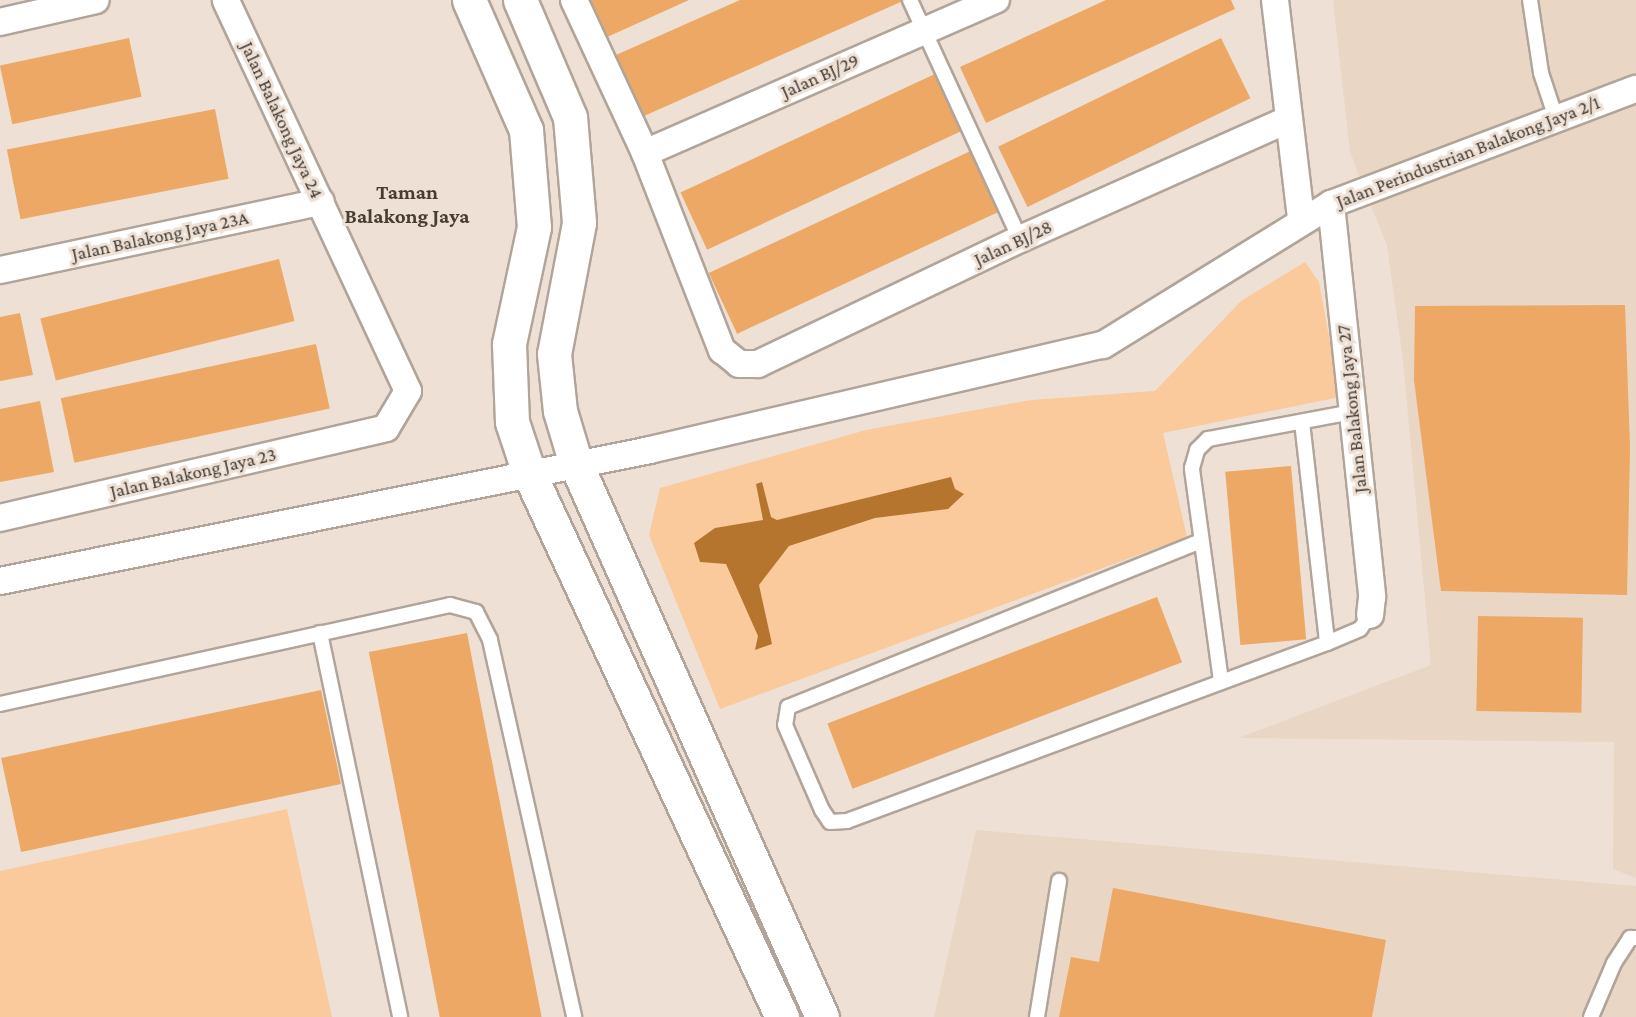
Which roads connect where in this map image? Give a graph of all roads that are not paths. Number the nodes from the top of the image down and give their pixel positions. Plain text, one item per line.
1 (96, 0) edge
2 (226, 0) edge
3 (469, 0) edge
4 (520, 0) edge
5 (574, 0) edge
6 (910, 0) edge
7 (996, 0) edge
8 (1275, 0) edge
9 (1530, 0) edge
10 (0, 22) edge
11 (924, 31) junction
12 (1636, 89) edge
13 (1556, 118) junction
14 (1287, 120) junction
15 (645, 153) junction
16 (321, 202) junction
17 (1331, 204) junction
18 (1301, 219) junction
19 (1020, 239) junction
20 (0, 270) edge
21 (1352, 412) junction
22 (1302, 422) junction
23 (386, 428) joint
24 (576, 464) junction
25 (529, 473) junction
26 (0, 518) edge
27 (1201, 541) junction
28 (0, 581) edge
29 (1370, 615) joint
30 (320, 633) junction
31 (1327, 643) junction
32 (1222, 681) junction
33 (0, 704) edge
34 (1059, 881) dead end
35 (1636, 938) edge
36 (400, 1017) edge
37 (574, 1017) edge
38 (782, 1017) edge
39 (822, 1017) edge
40 (1037, 1017) edge
41 (1591, 1017) edge

1 - 10 street
2 - 16 street, Jalan Balakong Jaya 24
3 - 25 street
4 - 24 street
5 - 15 street
6 - 11 lane
7 - 11 street, Jalan BJ/29
8 - 14 street
9 - 13 lane
11 - 15 street, Jalan BJ/29
11 - 19 lane
12 - 13 street, Jalan Perindustrian Balakong Jaya 2/1
13 - 17 street, Jalan Perindustrian Balakong Jaya 2/1
14 - 18 street
14 - 19 street, Jalan BJ/28
15 - 19 street, Jalan BJ/28
16 - 20 street, Jalan Balakong Jaya 23A
16 - 23 street, Jalan Balakong Jaya 24
17 - 18 street, Jalan Perindustrian Balakong Jaya 2/1
17 - 21 street, Jalan Balakong Jaya 27
18 - 24 street, Jalan Perindustrian Balakong Jaya 2/1
21 - 22 lane
21 - 29 street, Jalan Balakong Jaya 27
22 - 27 lane
22 - 31 lane
23 - 26 street, Jalan Balakong Jaya 23
24 - 25 street, Jalan Perindustrian Balakong Jaya 2/1
24 - 39 street
25 - 28 street, Jalan Perindustrian Balakong Jaya 2/1
25 - 38 street
27 - 32 lane
27 - 32 lane
29 - 31 lane
30 - 33 lane
30 - 36 lane
30 - 37 lane
31 - 32 lane
34 - 40 lane
35 - 41 lane

